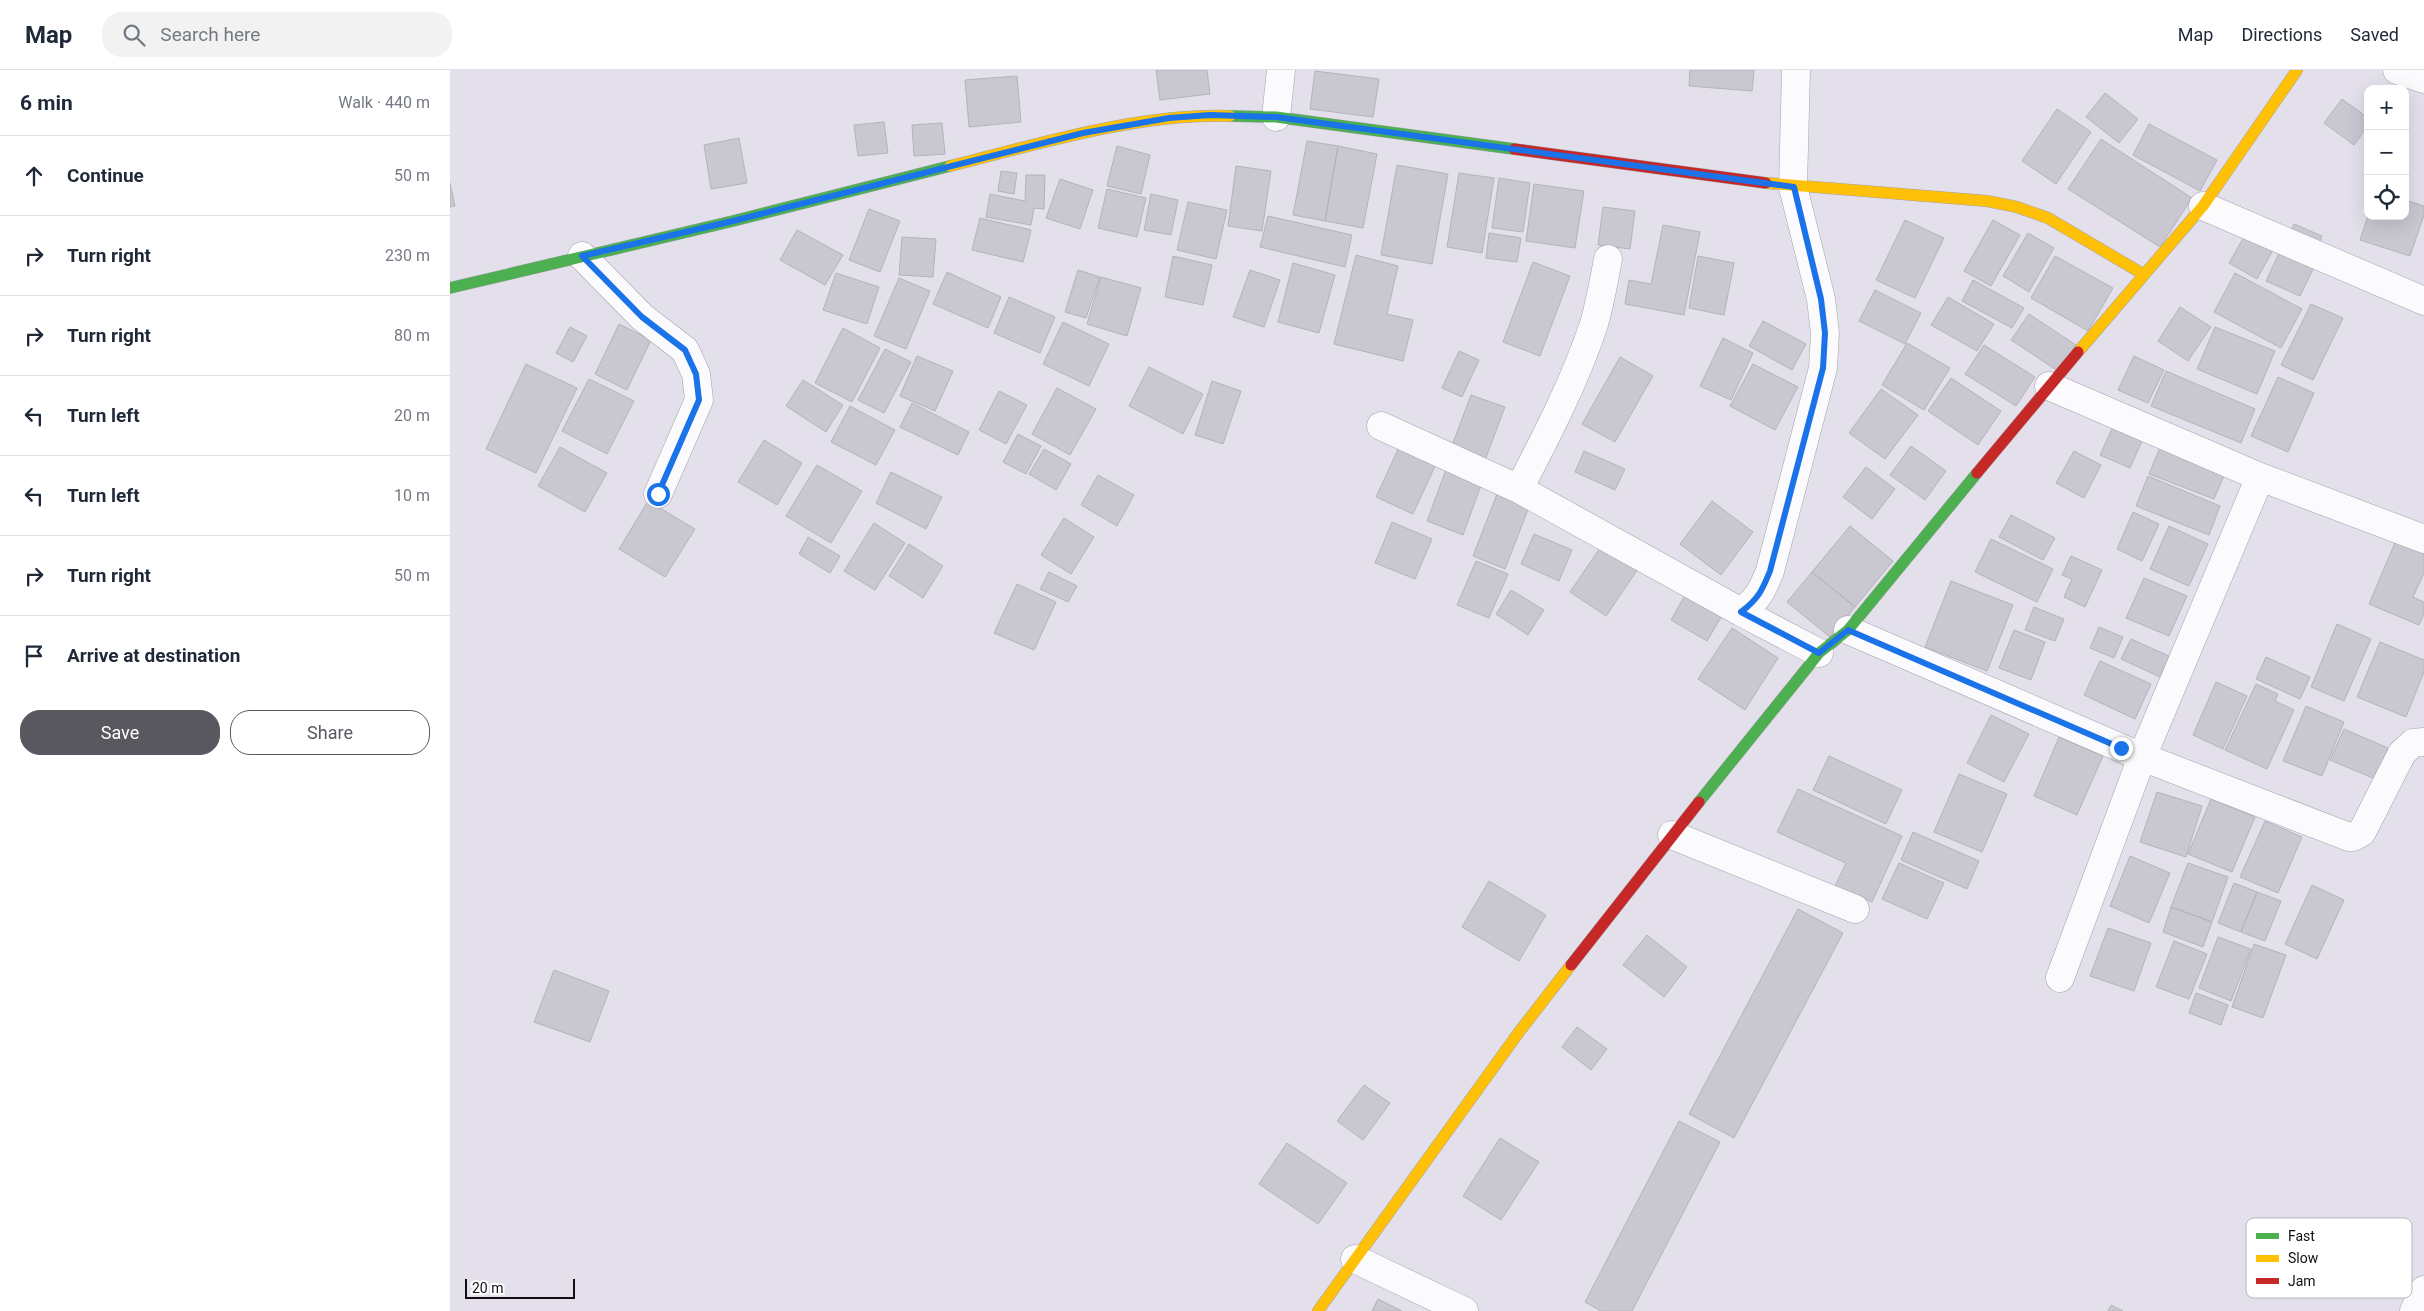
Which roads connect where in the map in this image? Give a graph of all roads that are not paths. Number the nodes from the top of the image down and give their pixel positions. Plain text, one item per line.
1 (1281, 70) edge
2 (1796, 70) edge
3 (2297, 70) edge
4 (2397, 70) edge
5 (2424, 79) edge
6 (1276, 117) junction
7 (1794, 187) junction
8 (2203, 206) junction
9 (582, 256) junction
10 (1608, 260) dead end
11 (2143, 274) junction
12 (450, 288) edge
13 (2424, 301) edge
14 (2049, 386) junction
15 (1381, 426) dead end
16 (2260, 477) junction
17 (1519, 489) junction
18 (658, 494) dead end
19 (2424, 539) edge
20 (1741, 612) junction
21 (1848, 630) junction
22 (1819, 653) junction
23 (2424, 742) edge
24 (2142, 757) junction
25 (1672, 835) junction
26 (1855, 909) dead end
27 (2060, 978) dead end
28 (1355, 1259) junction
29 (2424, 1290) edge
30 (1318, 1311) edge
31 (1464, 1311) edge
32 (2414, 1311) edge

1 - 6 street
2 - 7 street
3 - 8 street
4 - 5 street
6 - 7 street
6 - 9 street
7 - 11 street
7 - 20 street
8 - 11 street
8 - 13 street
9 - 12 street
9 - 18 street
10 - 17 street
11 - 14 street
14 - 16 street
14 - 21 street
15 - 17 street
16 - 19 street
16 - 24 street
17 - 20 street
20 - 22 street
21 - 22 street
21 - 24 street
22 - 25 street
23 - 24 street
24 - 27 street
25 - 26 street
25 - 28 street
28 - 30 street
28 - 31 street
29 - 32 street

